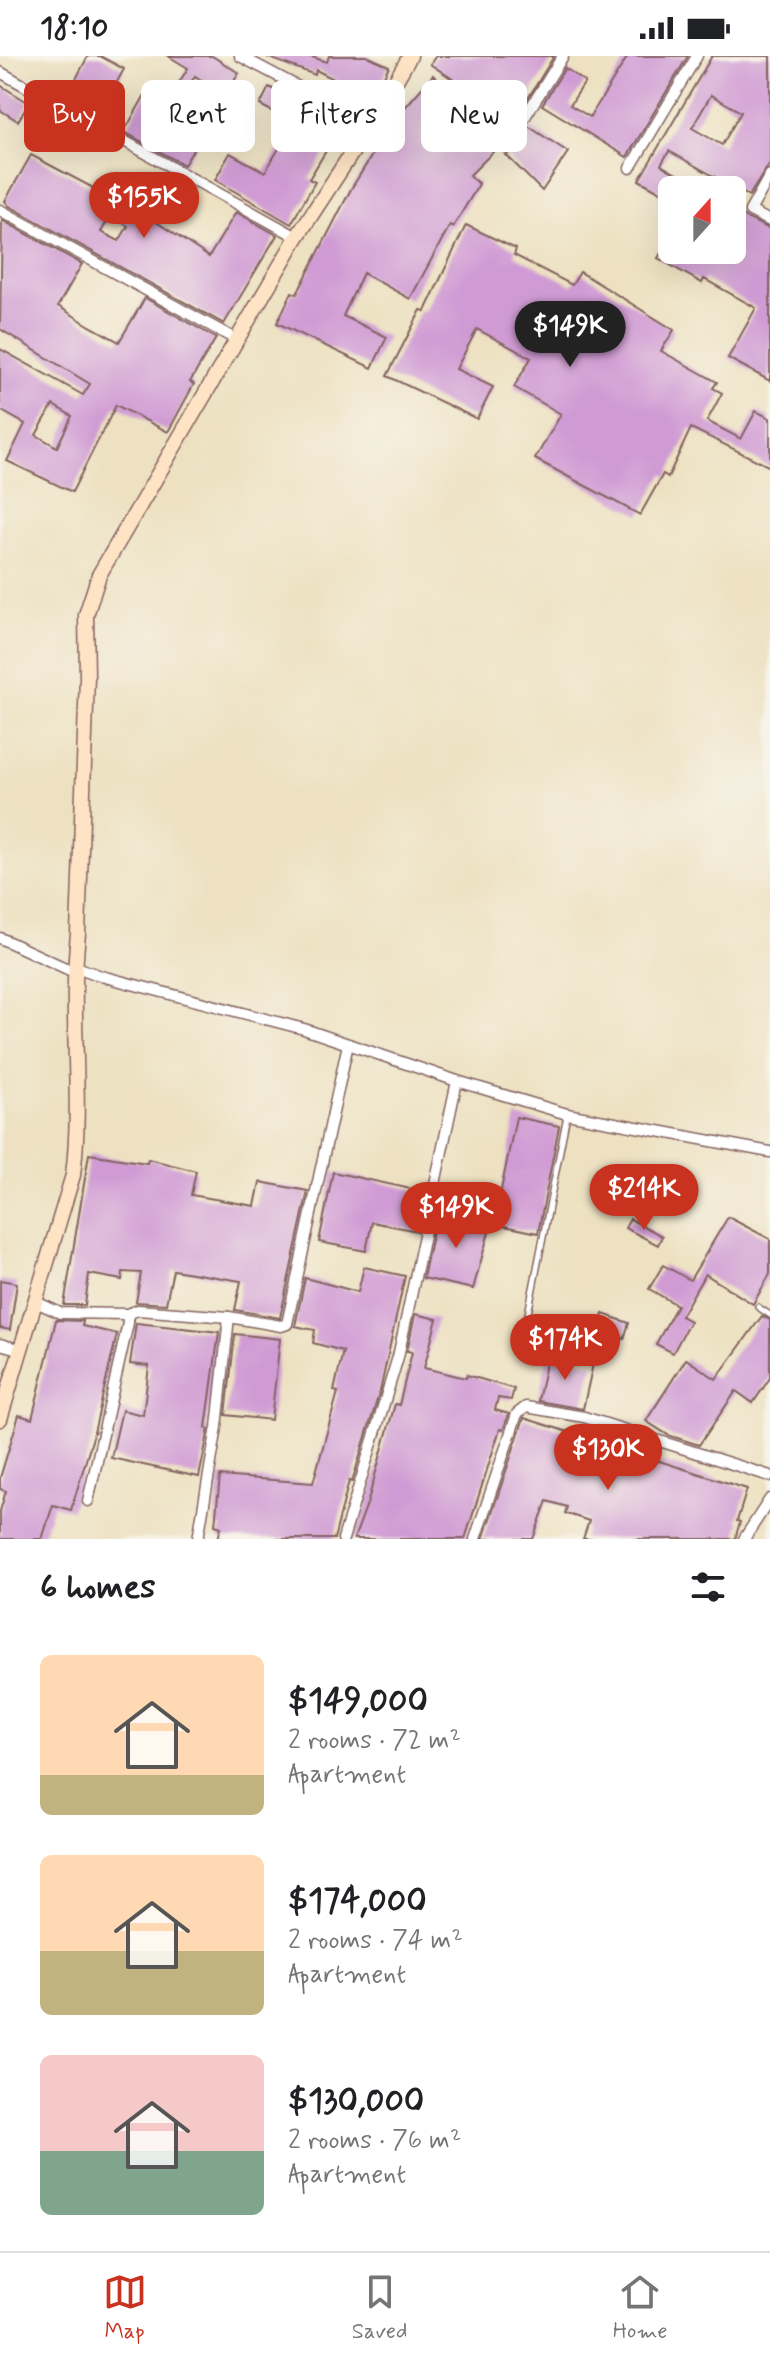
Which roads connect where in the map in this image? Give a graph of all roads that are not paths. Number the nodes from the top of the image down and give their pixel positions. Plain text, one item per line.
1 (240, 56) edge
2 (410, 56) edge
3 (563, 56) edge
4 (697, 56) edge
5 (0, 72) edge
6 (285, 80) edge
7 (396, 80) edge
8 (527, 113) edge
9 (352, 152) edge
10 (630, 168) dead end
11 (770, 175) edge
12 (0, 210) edge
13 (770, 221) edge
14 (297, 237) junction
15 (237, 340) junction
16 (0, 938) edge
17 (74, 969) junction
18 (348, 1044) junction
19 (457, 1081) junction
20 (567, 1114) junction
21 (770, 1152) edge
22 (36, 1302) junction
23 (758, 1307) dead end
24 (127, 1314) junction
25 (770, 1315) edge
26 (229, 1317) junction
27 (527, 1319) dead end
28 (0, 1344) edge
29 (22, 1350) junction
30 (0, 1419) edge
31 (770, 1476) edge
32 (770, 1499) edge
33 (88, 1501) dead end
34 (198, 1539) edge
35 (343, 1539) edge
36 (475, 1539) edge
37 (744, 1539) edge

1 - 6 street
2 - 7 street
3 - 8 street
4 - 10 street
5 - 14 street
9 - 14 street
11 - 13 street
12 - 15 street
14 - 15 street
15 - 17 street
16 - 17 street
17 - 18 street
17 - 22 street
18 - 19 street
18 - 26 street
19 - 20 street
19 - 35 street
20 - 21 street
20 - 27 lane
22 - 24 street
22 - 29 street
23 - 25 lane
24 - 26 street
24 - 33 street
26 - 34 street
28 - 29 street
29 - 30 street
31 - 36 street
32 - 37 street

